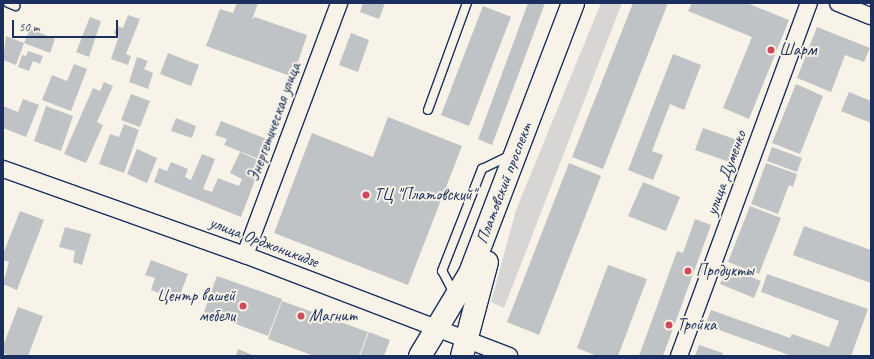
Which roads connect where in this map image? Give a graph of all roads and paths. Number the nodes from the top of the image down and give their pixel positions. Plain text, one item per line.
1 (339, 3) edge
2 (467, 3) edge
3 (573, 3) edge
4 (584, 3) edge
5 (809, 3) edge
6 (838, 3) edge
7 (871, 16) edge
8 (428, 110) dead end
9 (3, 169) edge
10 (246, 255) junction
11 (438, 330) junction
12 (464, 348) edge
13 (420, 356) edge
14 (509, 356) edge
15 (679, 356) edge

1 - 10 street, Энергетическая улица
2 - 8 lane
3 - 11 main road, Платовский проспект
4 - 12 main road, Платовский проспект
5 - 15 street, улица Думенко
6 - 7 street
9 - 10 street, улица Орджоникидзе
10 - 11 street, улица Орджоникидзе
11 - 12 street, улица Орджоникидзе
11 - 13 main road, Платовский проспект
12 - 14 street, улица Орджоникидзе

